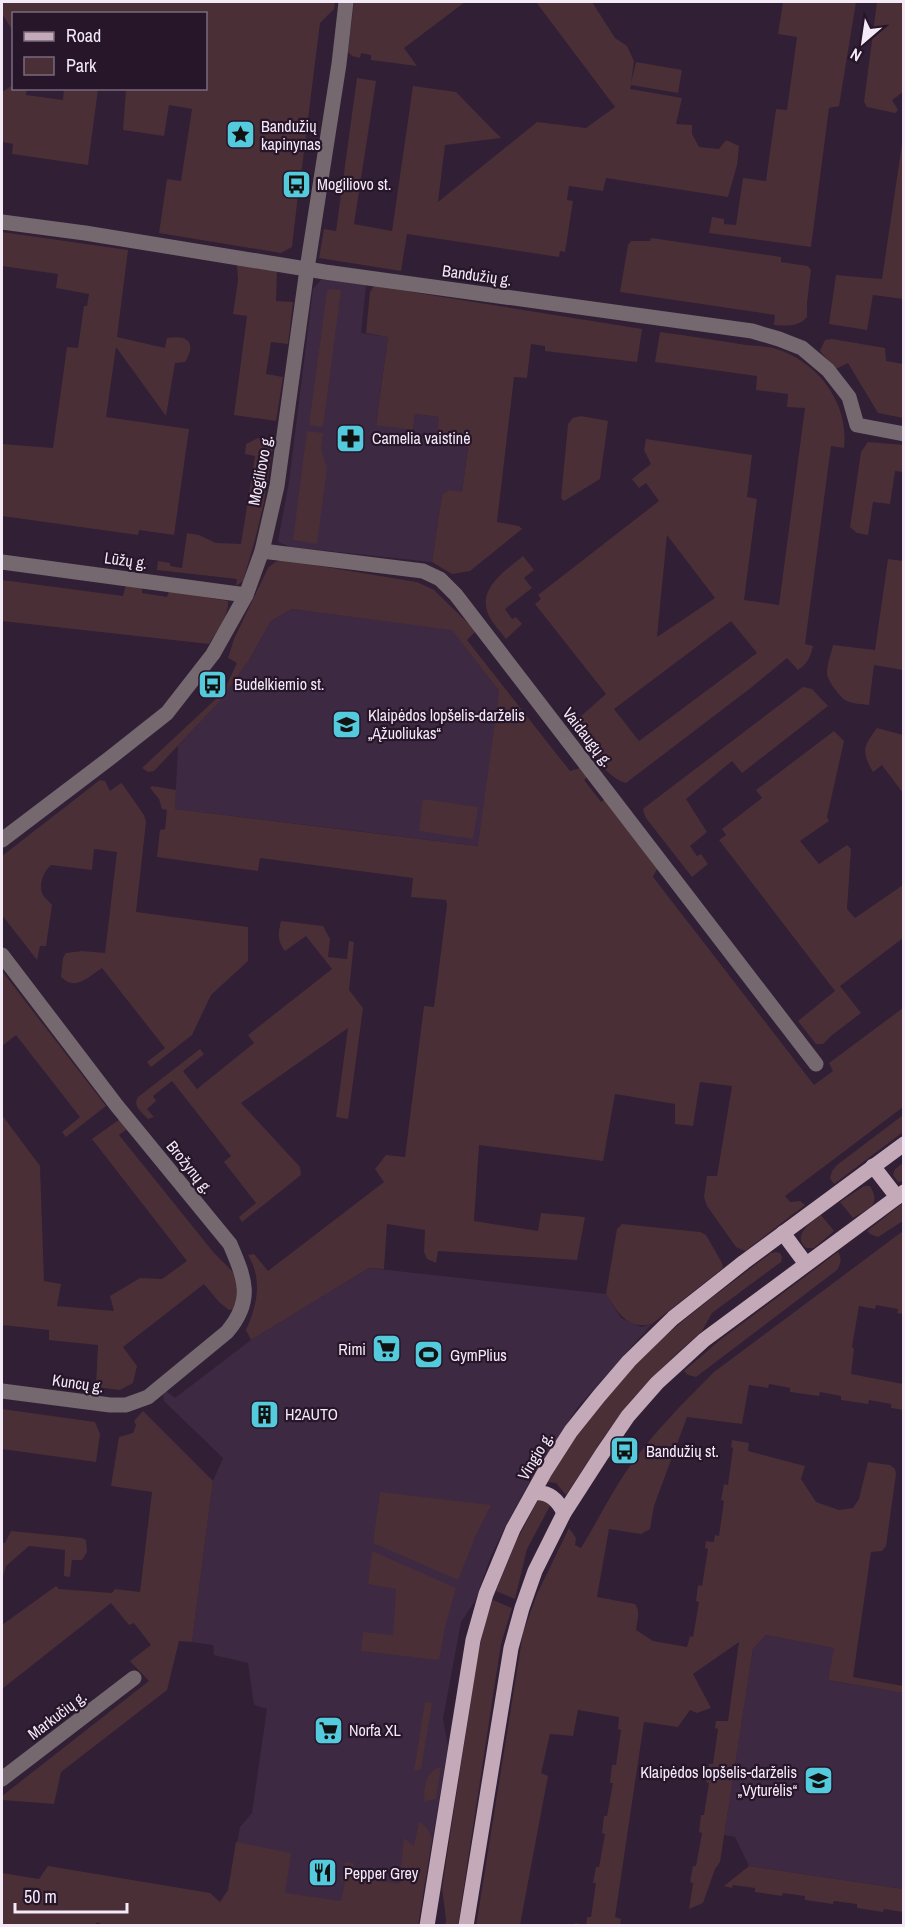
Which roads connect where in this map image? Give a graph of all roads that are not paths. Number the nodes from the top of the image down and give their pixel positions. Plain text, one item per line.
1 (346, 2) edge
2 (2, 222) edge
3 (307, 269) junction
4 (903, 434) edge
5 (262, 551) junction
6 (2, 562) edge
7 (246, 595) junction
8 (2, 840) edge
9 (2, 955) edge
10 (816, 1064) dead end
11 (903, 1143) edge
12 (873, 1166) junction
13 (900, 1195) edge
14 (783, 1233) junction
15 (806, 1264) junction
16 (2, 1391) edge
17 (148, 1397) joint
18 (534, 1493) junction
19 (564, 1513) junction
20 (134, 1678) dead end
21 (2, 1779) edge
22 (427, 1926) edge
23 (466, 1926) edge

1 - 3 street, Mogiliovo g.
2 - 3 street, Bandužių g.
3 - 4 street, Bandužių g.
3 - 5 street, Mogiliovo g.
5 - 7 street, Mogiliovo g.
5 - 10 street, Vaidaugų g.
6 - 7 street, Lūžų g.
7 - 8 street, Mogiliovo g.
9 - 17 street, Brožynų g.
11 - 12 main road, Vingio g.
12 - 13 main road
12 - 14 main road, Vingio g.
13 - 15 main road
14 - 15 main road
14 - 18 main road, Vingio g.
15 - 19 main road
16 - 17 street, Kuncų g.
18 - 19 main road
18 - 22 main road, Vingio g.
19 - 23 main road
20 - 21 street, Markučių g.

